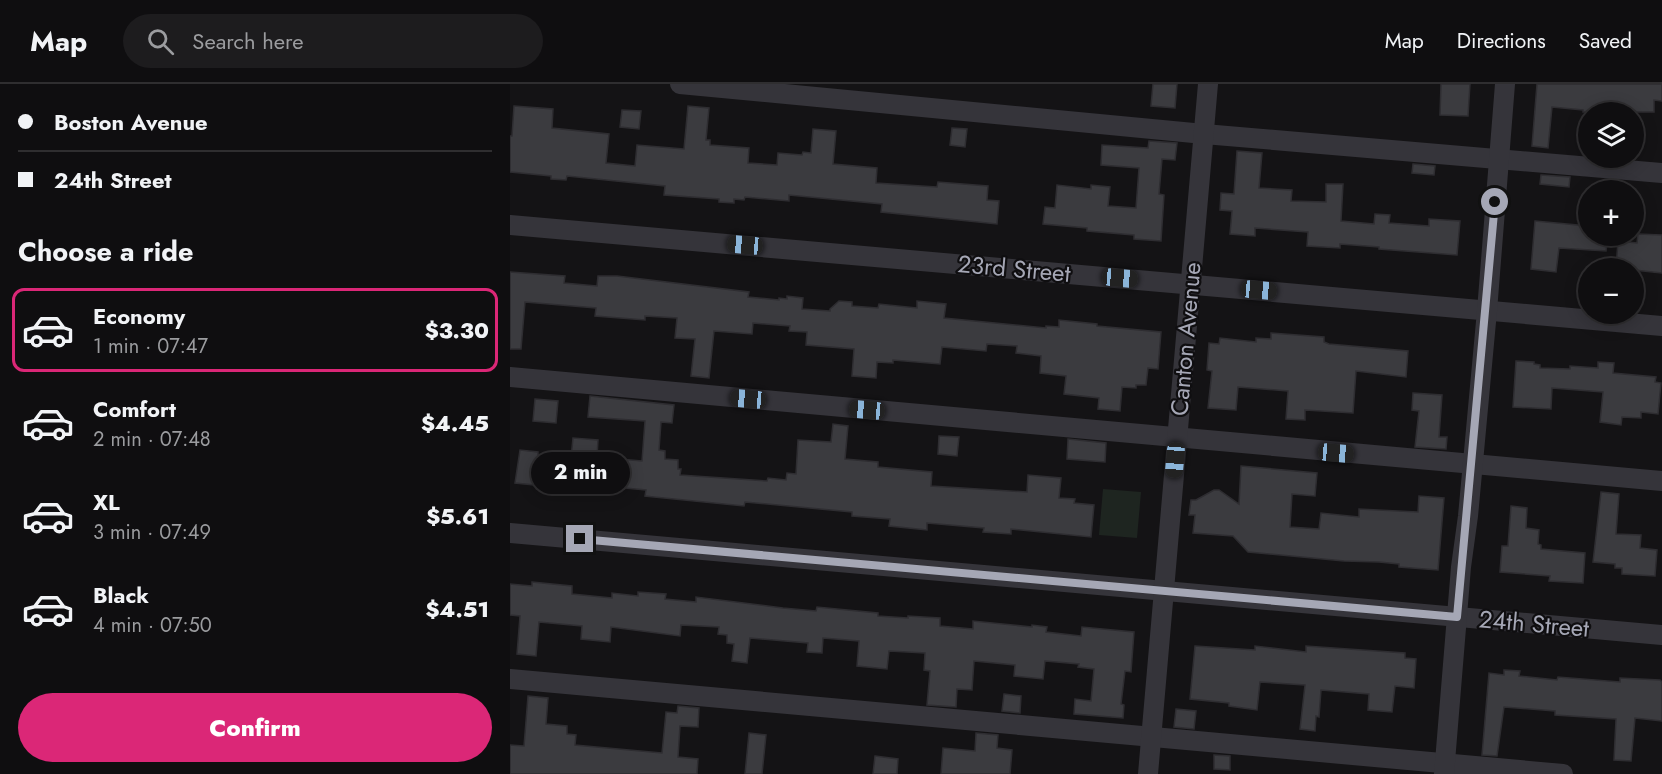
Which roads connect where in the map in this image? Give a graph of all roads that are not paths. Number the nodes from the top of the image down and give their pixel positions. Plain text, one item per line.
1 (680, 84) edge
2 (1208, 84) edge
3 (1505, 84) edge
4 (1204, 134) junction
5 (1499, 159) junction
6 (1662, 173) edge
7 (510, 225) edge
8 (1191, 284) junction
9 (1487, 310) junction
10 (1662, 326) edge
11 (510, 377) edge
12 (1177, 438) junction
13 (1472, 465) junction
14 (1662, 481) edge
15 (510, 533) edge
16 (1164, 591) junction
17 (1457, 617) junction
18 (1662, 635) edge
19 (510, 679) edge
20 (1151, 738) junction
21 (1444, 769) edge
22 (1148, 774) edge
23 (1563, 774) edge

1 - 4 street
2 - 4 street, Canton Avenue
3 - 5 street
4 - 5 street
4 - 8 street, Canton Avenue
5 - 6 street
5 - 9 street
7 - 8 street, 23rd Street
8 - 9 street, 23rd Street
8 - 12 street, Canton Avenue
9 - 10 street, 23rd Street
9 - 13 street
11 - 12 street
12 - 13 street
12 - 16 street, Canton Avenue
13 - 14 street
13 - 17 street
15 - 16 street, 24th Street
16 - 17 street, 24th Street
16 - 20 street, Canton Avenue
17 - 18 street, 24th Street
17 - 21 street
19 - 20 street
20 - 21 street
20 - 22 street, Canton Avenue
21 - 23 street

